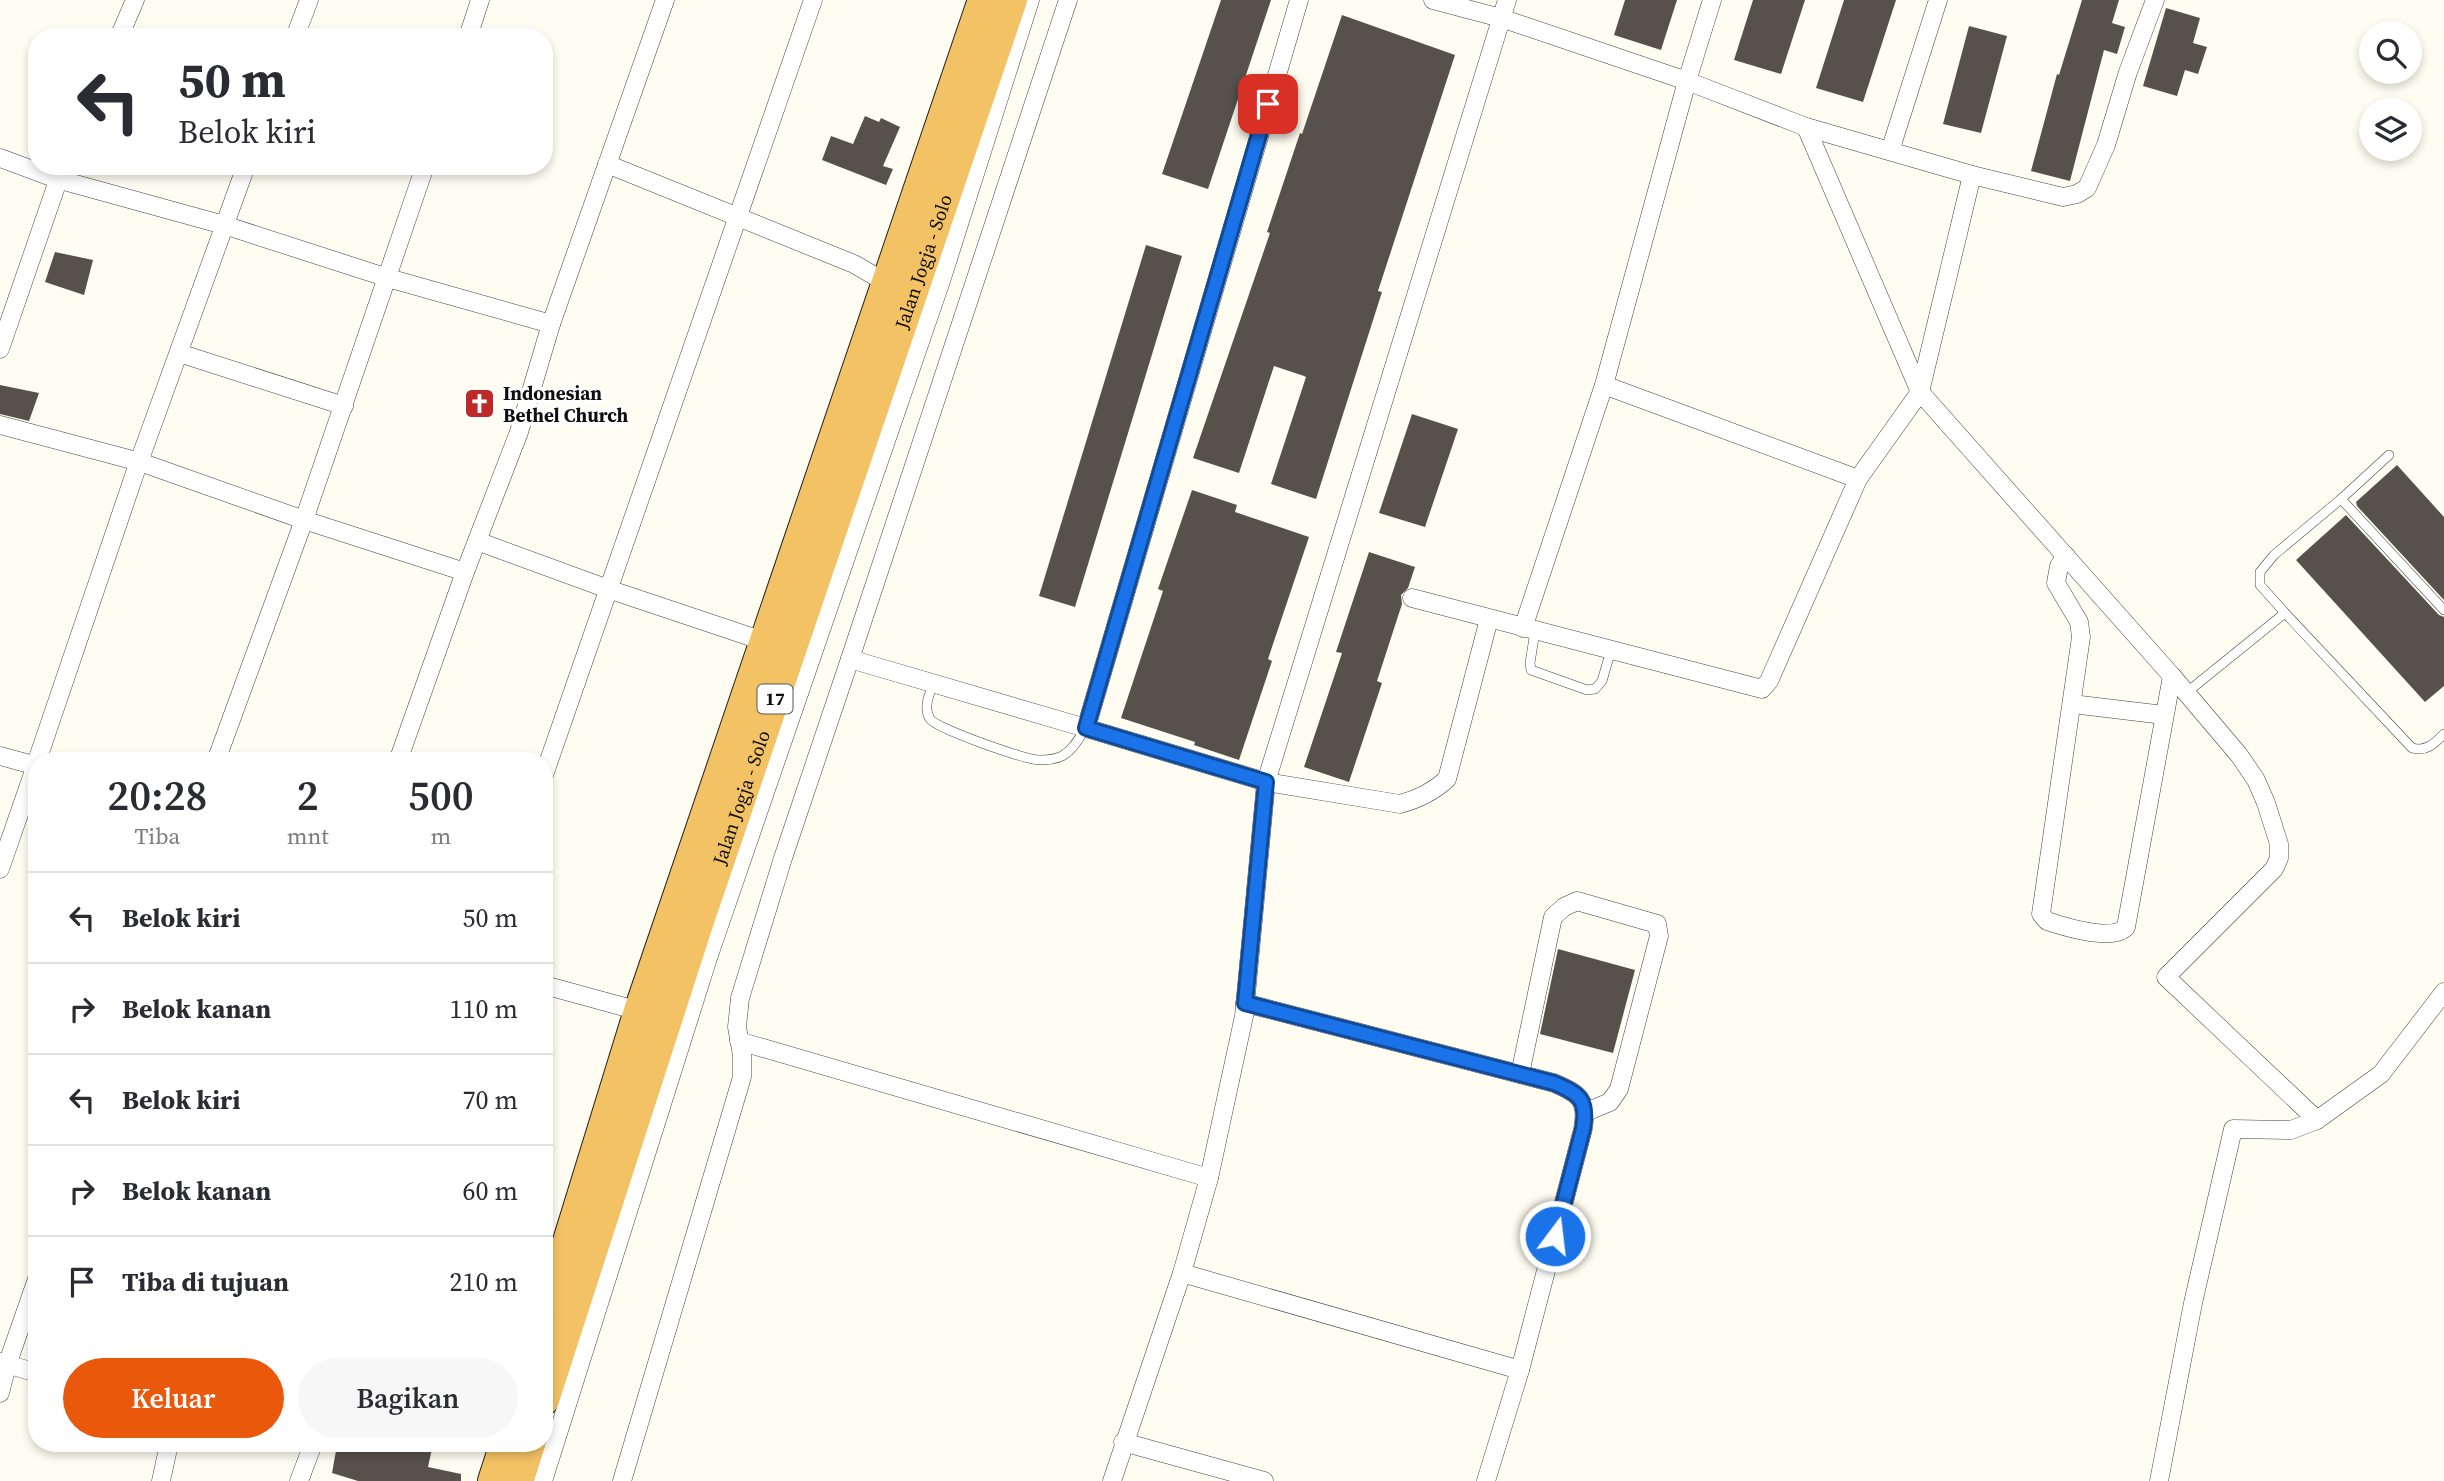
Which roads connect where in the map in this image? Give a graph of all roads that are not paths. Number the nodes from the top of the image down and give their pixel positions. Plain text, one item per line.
1 (135, 0) edge
2 (309, 0) edge
3 (480, 0) edge
4 (665, 0) edge
5 (813, 0) edge
6 (983, 0) edge
7 (1012, 0) edge
8 (1030, 0) edge
9 (1068, 0) edge
10 (1299, 0) edge
11 (1433, 0) edge
12 (1507, 0) edge
13 (1712, 0) edge
14 (1938, 0) edge
15 (2155, 0) edge
16 (1501, 18) junction
17 (123, 28) edge
18 (298, 28) edge
19 (471, 28) edge
20 (1687, 80) junction
21 (1806, 127) junction
22 (1890, 151) junction
23 (0, 158) edge
24 (607, 164) junction
25 (28, 165) edge
26 (59, 175) edge
27 (69, 175) edge
28 (243, 175) edge
29 (422, 175) edge
30 (1972, 175) junction
31 (738, 218) junction
32 (224, 225) junction
33 (388, 278) junction
34 (886, 282) junction
35 (551, 324) junction
36 (0, 349) edge
37 (179, 353) junction
38 (1604, 385) junction
39 (1920, 392) junction
40 (344, 406) junction
41 (0, 425) edge
42 (2389, 455) dead end
43 (140, 462) junction
44 (1858, 479) junction
45 (2341, 499) junction
46 (304, 520) junction
47 (477, 541) junction
48 (2066, 556) junction
49 (465, 572) junction
50 (608, 590) junction
51 (1412, 598) dead end
52 (2444, 610) edge
53 (2285, 613) junction
54 (1489, 619) junction
55 (1529, 629) junction
56 (766, 642) junction
57 (1611, 650) junction
58 (850, 659) junction
59 (2172, 676) junction
60 (934, 683) junction
61 (2186, 693) junction
62 (2072, 704) junction
63 (2164, 715) junction
64 (1086, 728) junction
65 (2444, 734) edge
66 (41, 752) edge
67 (219, 752) edge
68 (401, 752) edge
69 (552, 752) edge
70 (0, 756) edge
71 (28, 762) edge
72 (1266, 782) junction
73 (28, 790) edge
74 (0, 869) edge
75 (553, 987) edge
76 (2444, 992) edge
77 (1245, 1003) junction
78 (639, 1011) junction
79 (679, 1015) junction
80 (739, 1041) junction
81 (1520, 1074) junction
82 (1586, 1112) junction
83 (2317, 1120) junction
84 (1209, 1178) junction
85 (1182, 1273) junction
86 (553, 1290) edge
87 (28, 1302) edge
88 (4, 1364) edge
89 (1520, 1370) junction
90 (28, 1371) edge
91 (553, 1374) edge
92 (0, 1393) edge
93 (1124, 1442) junction
94 (553, 1447) edge
95 (167, 1452) edge
96 (310, 1452) edge
97 (504, 1452) edge
98 (524, 1452) edge
99 (551, 1452) edge
100 (502, 1480) edge
101 (161, 1481) edge
102 (299, 1481) edge
103 (543, 1481) edge
104 (622, 1481) edge
105 (1112, 1481) edge
106 (1264, 1481) edge
107 (1486, 1481) edge
108 (2160, 1481) edge

1 - 17 street
2 - 18 street
3 - 19 street
4 - 24 street
5 - 31 street
6 - 34 highway, Jalan Jogja - Solo / 17
7 - 79 highway, Jalan Jogja - Solo / 17
8 - 79 street
9 - 58 street
10 - 64 street
11 - 16 street
12 - 16 street
13 - 20 street
14 - 22 street
15 - 30 street
16 - 20 street
16 - 72 street
20 - 21 street
20 - 38 street
21 - 22 street
21 - 39 street
22 - 30 street
23 - 25 street
24 - 31 street
24 - 35 street
26 - 36 street
27 - 32 street
28 - 32 street
29 - 33 street
30 - 39 street
31 - 34 street
31 - 50 street
32 - 33 street
32 - 37 street
33 - 35 street
33 - 40 street
34 - 56 highway, Jalan Jogja - Solo / 17
35 - 47 street
37 - 40 street
37 - 43 street
38 - 44 street
38 - 55 street
39 - 44 street
39 - 48 street
40 - 46 street
41 - 43 street
42 - 45 lane
43 - 46 street
43 - 66 street
44 - 57 street
45 - 52 lane
45 - 53 lane
46 - 49 street
46 - 67 street
47 - 49 street
47 - 50 street
48 - 59 street
48 - 62 street
49 - 68 street
50 - 56 street
50 - 69 street
51 - 54 street
53 - 61 lane
53 - 65 lane
54 - 55 street
54 - 72 street
55 - 57 street
55 - 57 lane
56 - 78 highway, Jalan Jogja - Solo / 17
58 - 60 street
58 - 80 street
59 - 61 street
59 - 63 street
60 - 64 street
60 - 64 lane
61 - 83 street
62 - 63 street
62 - 63 street
64 - 72 street
70 - 71 street
72 - 77 street
73 - 74 street
75 - 78 street
76 - 83 street
77 - 81 street
77 - 84 street
78 - 86 highway, Jalan Jogja - Solo / 17
79 - 91 highway, Jalan Jogja - Solo / 17
79 - 94 street
80 - 84 street
80 - 104 street
81 - 82 street
81 - 82 street
82 - 89 street
83 - 108 street
84 - 85 street
85 - 89 street
85 - 93 street
87 - 88 street
88 - 90 street
88 - 92 street
89 - 107 street
93 - 105 street
93 - 106 street
95 - 101 street
96 - 102 street
97 - 100 highway
98 - 100 highway
99 - 103 street

